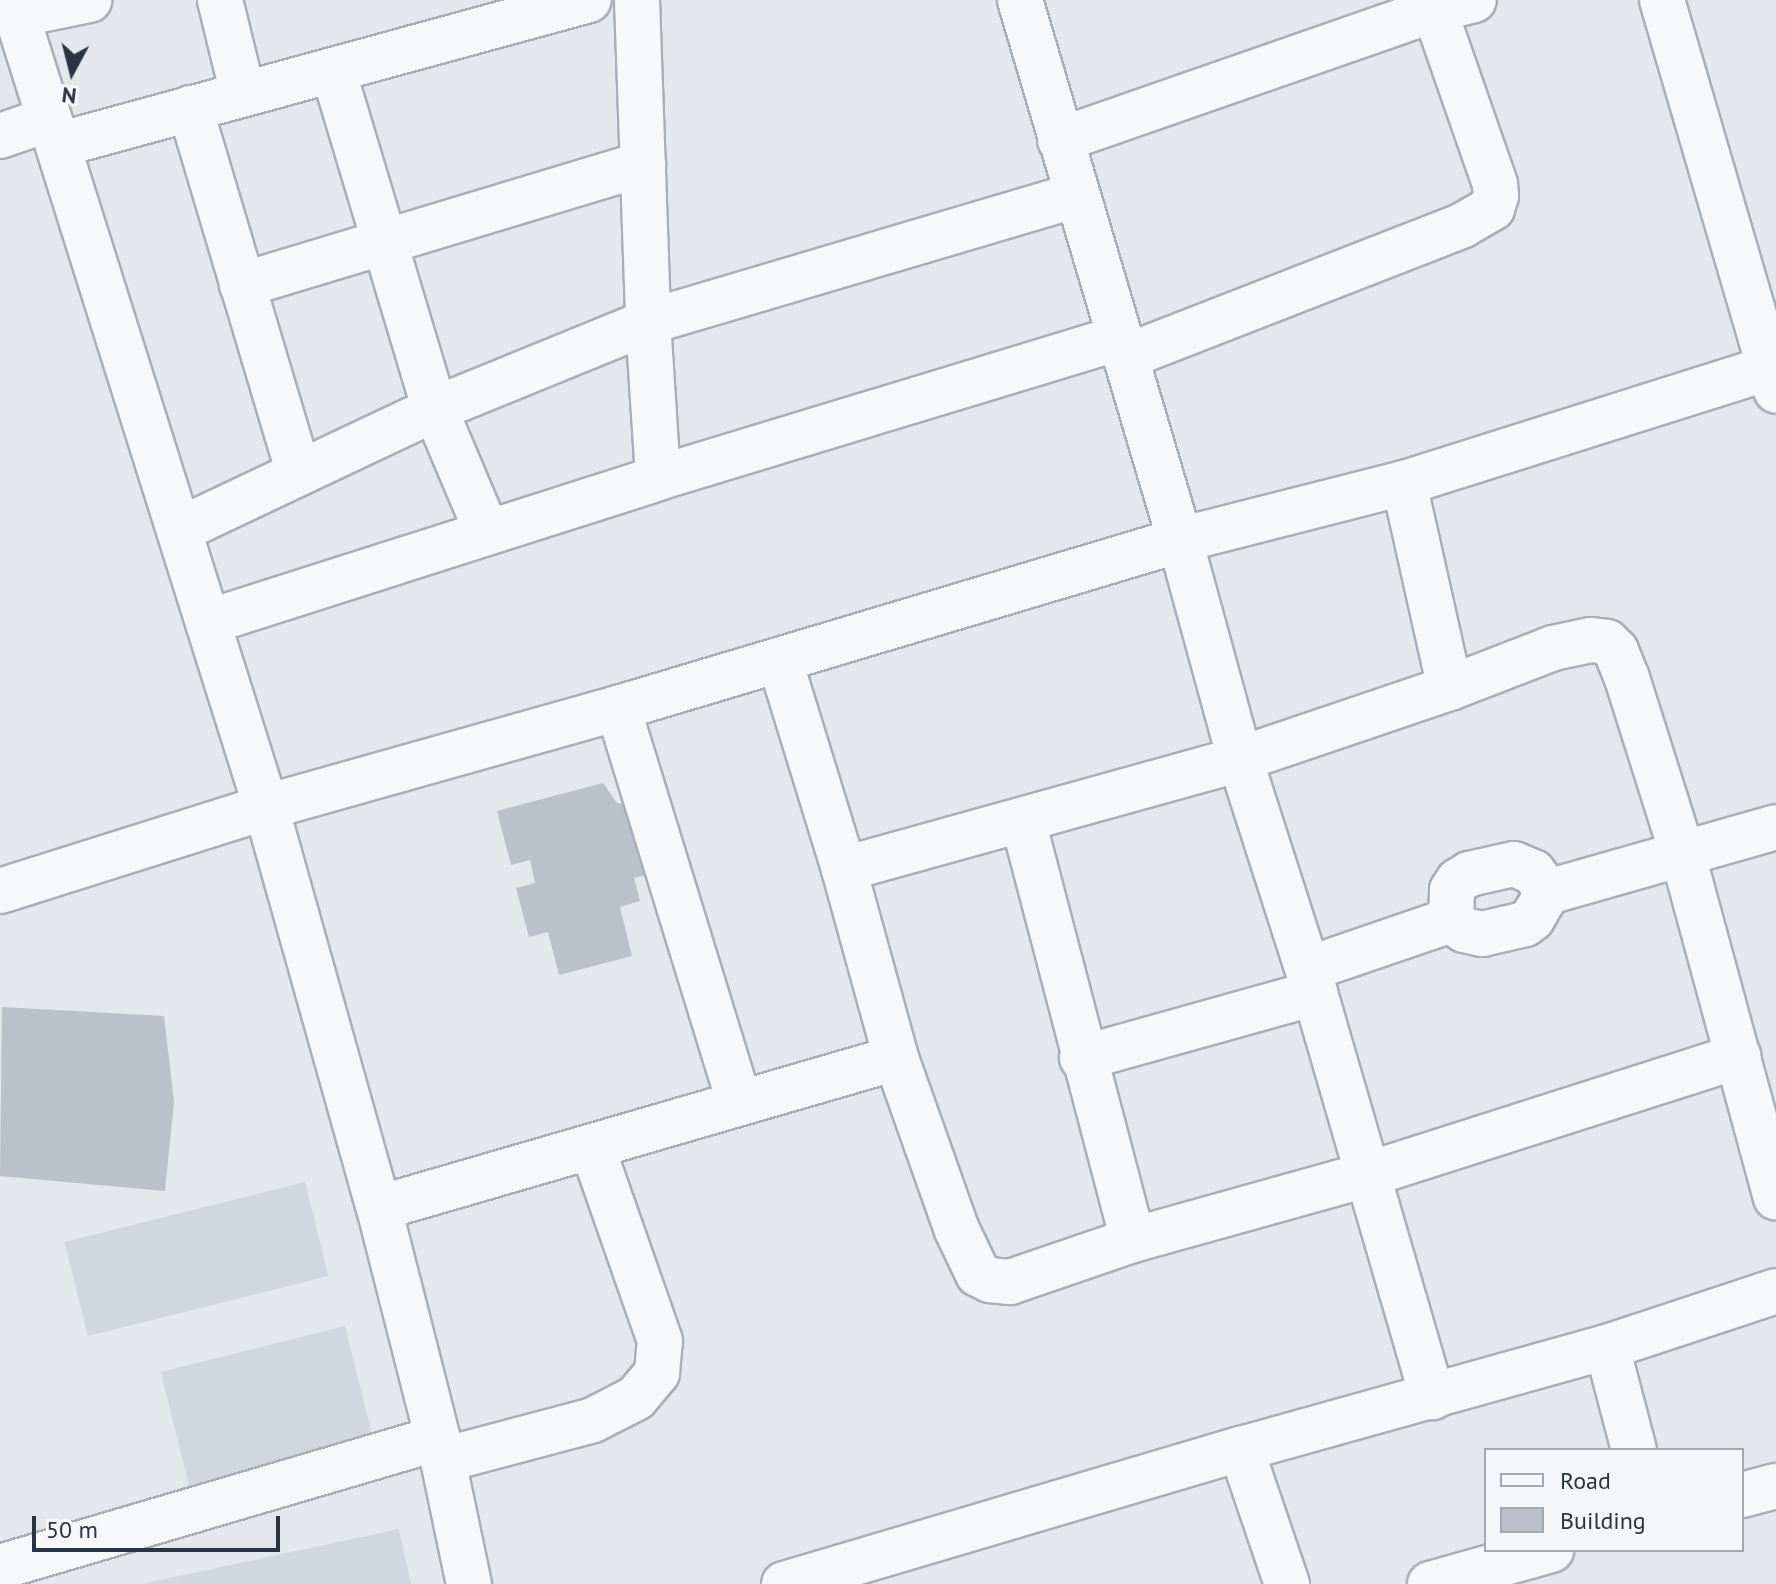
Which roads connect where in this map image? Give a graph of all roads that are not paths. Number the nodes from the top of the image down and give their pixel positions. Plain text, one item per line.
1 (89, 0) edge
2 (220, 0) edge
3 (589, 0) edge
4 (637, 0) edge
5 (1020, 0) edge
6 (1662, 0) edge
7 (1446, 3) edge
8 (14, 8) edge
9 (477, 15) edge
10 (333, 70) junction
11 (243, 94) junction
12 (190, 108) junction
13 (53, 132) junction
14 (0, 136) edge
15 (1060, 140) junction
16 (643, 164) junction
17 (1076, 195) junction
18 (387, 240) junction
19 (242, 285) junction
20 (648, 322) junction
21 (1122, 347) junction
22 (1774, 375) edge
23 (435, 409) junction
24 (299, 473) junction
25 (658, 478) junction
26 (1404, 483) junction
27 (179, 530) junction
28 (487, 532) junction
29 (1180, 540) junction
30 (208, 622) junction
31 (780, 661) junction
32 (1450, 688) junction
33 (618, 708) junction
34 (1240, 759) junction
35 (266, 807) junction
36 (1023, 821) junction
37 (1776, 827) edge
38 (1682, 852) junction
39 (844, 869) junction
40 (0, 891) edge
41 (1548, 892) junction
42 (1451, 920) junction
43 (1311, 981) junction
44 (1738, 1056) junction
45 (896, 1058) junction
46 (1082, 1058) junction
47 (739, 1101) junction
48 (592, 1147) junction
49 (1366, 1175) junction
50 (1776, 1197) edge
51 (379, 1208) junction
52 (1133, 1240) junction
53 (1776, 1291) edge
54 (1607, 1347) junction
55 (1432, 1397) junction
56 (1633, 1448) edge
57 (440, 1449) junction
58 (1241, 1449) junction
59 (1776, 1486) edge
60 (1744, 1494) edge
61 (1545, 1552) edge
62 (0, 1567) edge
63 (876, 1571) edge
64 (1453, 1581) edge
65 (469, 1584) edge
66 (784, 1584) edge
67 (1287, 1584) edge

1 - 8 street
2 - 11 street
3 - 9 street
4 - 16 street
5 - 15 street
6 - 22 street
7 - 15 street
7 - 21 street
8 - 13 street
9 - 10 street
10 - 11 street
10 - 18 street
11 - 12 street
12 - 13 street
12 - 19 street
13 - 14 street
13 - 27 street
15 - 17 street
16 - 18 street
16 - 20 street
17 - 20 street
17 - 21 street
18 - 19 street
18 - 23 street
19 - 24 street
20 - 23 street
20 - 25 street
21 - 25 street
21 - 29 street
22 - 26 street
23 - 24 street
23 - 28 street
24 - 27 street
25 - 28 street
26 - 29 street
26 - 32 street
27 - 30 street
28 - 30 street
29 - 31 street
29 - 34 street
30 - 35 street
31 - 33 street
31 - 39 street
32 - 34 street
32 - 38 street
33 - 35 street
33 - 47 street
34 - 36 street
34 - 43 street
35 - 40 street
35 - 51 street
36 - 39 street
36 - 46 street
37 - 38 street
38 - 41 street
38 - 44 street
39 - 45 street
41 - 42 street
41 - 42 street
42 - 43 street
43 - 46 street
43 - 49 street
44 - 49 street
44 - 50 street
45 - 47 street
45 - 52 street
46 - 52 street
47 - 48 street
48 - 51 street
48 - 57 street
49 - 52 street
49 - 55 street
51 - 57 street
53 - 54 street
54 - 55 street
54 - 56 street
55 - 58 street
57 - 62 street
57 - 65 street
58 - 63 street
58 - 67 street
59 - 60 street
61 - 64 street
63 - 66 street

